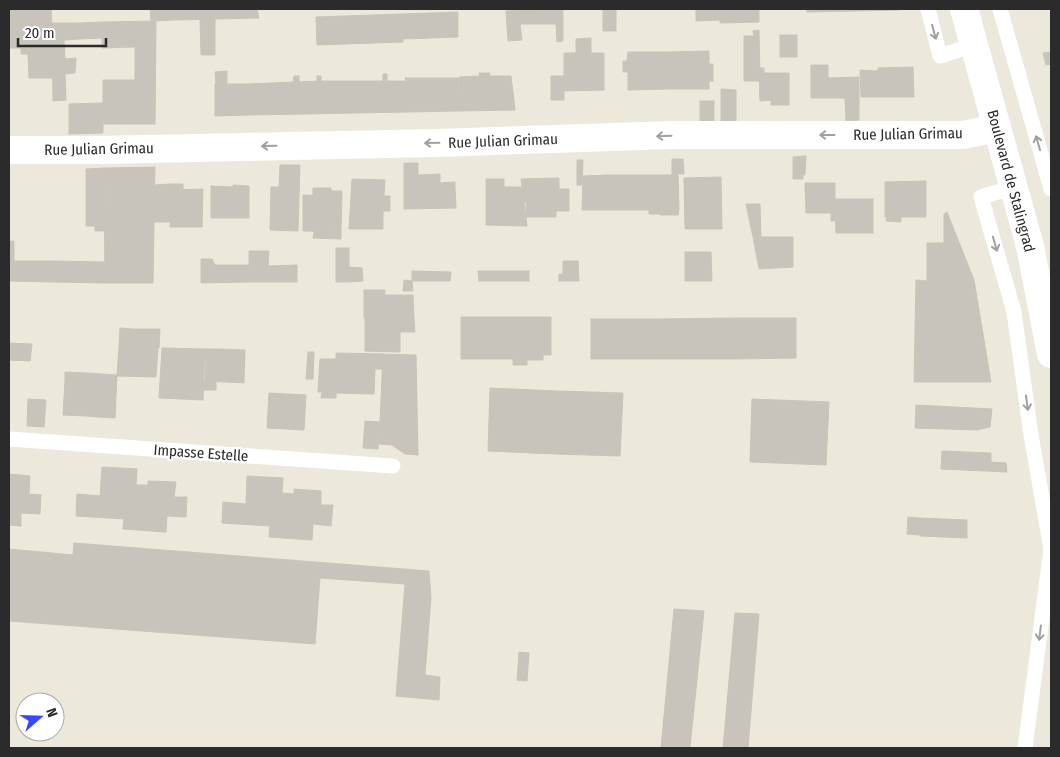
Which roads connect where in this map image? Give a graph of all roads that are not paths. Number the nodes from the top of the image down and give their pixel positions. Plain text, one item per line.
1 (928, 9) edge
2 (964, 9) edge
3 (1000, 9) edge
4 (974, 45) junction
5 (997, 128) junction
6 (9, 150) edge
7 (1014, 188) junction
8 (1051, 190) edge
9 (1051, 354) edge
10 (9, 439) edge
11 (393, 466) dead end
12 (1025, 748) edge

1 -> 4 lane
2 - 4 street, Boulevard de Stalingrad
8 -> 3 lane
4 - 5 street, Boulevard de Stalingrad
5 -> 6 street, Rue Julian Grimau
5 - 7 street, Boulevard de Stalingrad
7 - 9 street, Boulevard de Stalingrad
7 -> 12 lane
10 - 11 lane, Impasse Estelle

